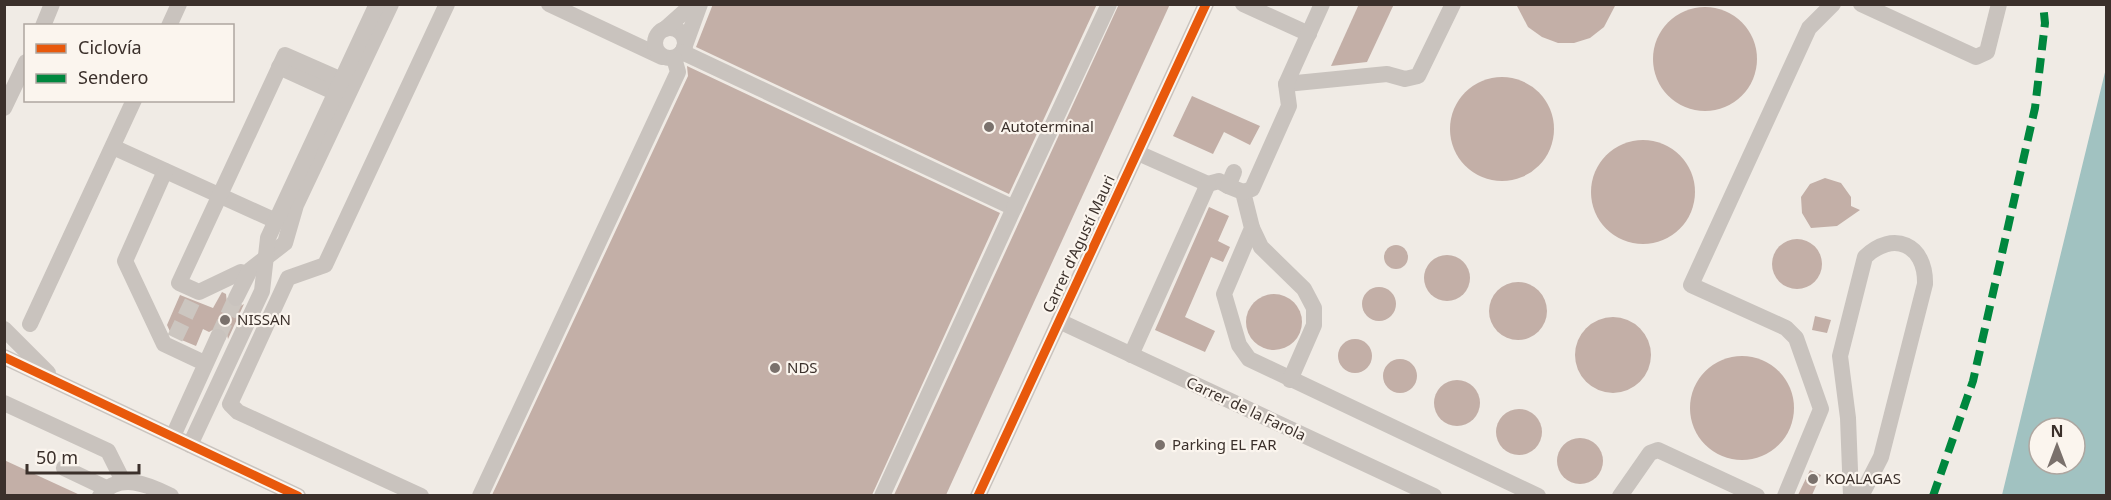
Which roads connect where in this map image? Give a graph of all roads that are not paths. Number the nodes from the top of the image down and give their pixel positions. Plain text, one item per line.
1 (52, 4) edge
2 (179, 4) edge
3 (377, 4) edge
4 (391, 4) edge
5 (447, 4) edge
6 (549, 4) edge
7 (693, 4) edge
8 (699, 4) edge
9 (1109, 4) edge
10 (1206, 4) edge
11 (1243, 4) edge
12 (1322, 4) edge
13 (1453, 4) edge
14 (1833, 4) edge
15 (1861, 4) edge
16 (1999, 4) edge
17 (44, 24) edge
18 (170, 24) edge
19 (662, 30) junction
20 (1309, 34) junction
21 (630, 42) junction
22 (676, 54) junction
23 (24, 66) edge
24 (1286, 84) junction
25 (339, 86) junction
26 (133, 102) edge
27 (4, 108) edge
28 (113, 147) junction
29 (1138, 153) junction
30 (165, 171) junction
31 (1235, 183) junction
32 (1208, 184) junction
33 (219, 195) junction
34 (1014, 208) junction
35 (276, 221) junction
36 (1252, 228) junction
37 (262, 261) junction
38 (241, 272) junction
39 (1059, 321) junction
40 (30, 324) dead end
41 (4, 329) edge
42 (1131, 355) junction
43 (4, 357) edge
44 (198, 360) junction
45 (1290, 380) junction
46 (57, 382) junction
47 (4, 403) edge
48 (186, 408) junction
49 (173, 436) junction
50 (190, 445) junction
51 (64, 468) dead end
52 (123, 481) junction
53 (103, 492) edge
54 (171, 495) edge
55 (298, 495) edge
56 (421, 495) edge
57 (480, 495) edge
58 (882, 495) edge
59 (978, 495) edge
60 (1434, 495) edge
61 (1538, 495) edge
62 (1620, 495) edge
63 (1757, 495) edge
64 (1785, 495) edge
65 (1851, 495) edge
66 (1861, 495) edge

1 - 17 street
2 - 18 street
3 - 25 street
4 - 37 street
5 - 56 street
6 - 21 street
7 - 19 street
8 - 22 street
9 - 34 street
10 - 29 street, Carrer d'Agustí Mauri
11 - 20 street
12 - 20 street
13 - 24 street
14 - 64 street
15 - 16 street
19 - 21 street
19 - 22 street
19 - 22 street
20 - 24 street
21 - 22 street
22 - 34 street
22 - 57 street
23 - 27 street
24 - 31 street
25 - 33 street
25 - 35 street
26 - 28 street
28 - 30 street
28 - 40 street
29 - 32 street
29 - 39 street, Carrer d'Agustí Mauri
30 - 33 street
30 - 44 street
31 - 32 street
31 - 36 street
32 - 42 street
33 - 35 street
33 - 38 street
34 - 58 street
35 - 37 street
36 - 45 street
36 - 45 street
37 - 38 street
37 - 38 street
37 - 50 street
39 - 42 street, Carrer de la Farola
39 - 59 street, Carrer d'Agustí Mauri
41 - 46 street
42 - 60 street, Carrer de la Farola
43 - 46 street
44 - 48 street
44 - 48 street
45 - 61 street
46 - 49 street
47 - 52 street
48 - 49 street
49 - 50 street
50 - 55 street
51 - 53 street
52 - 53 street
52 - 54 street
62 - 63 street
65 - 66 street

